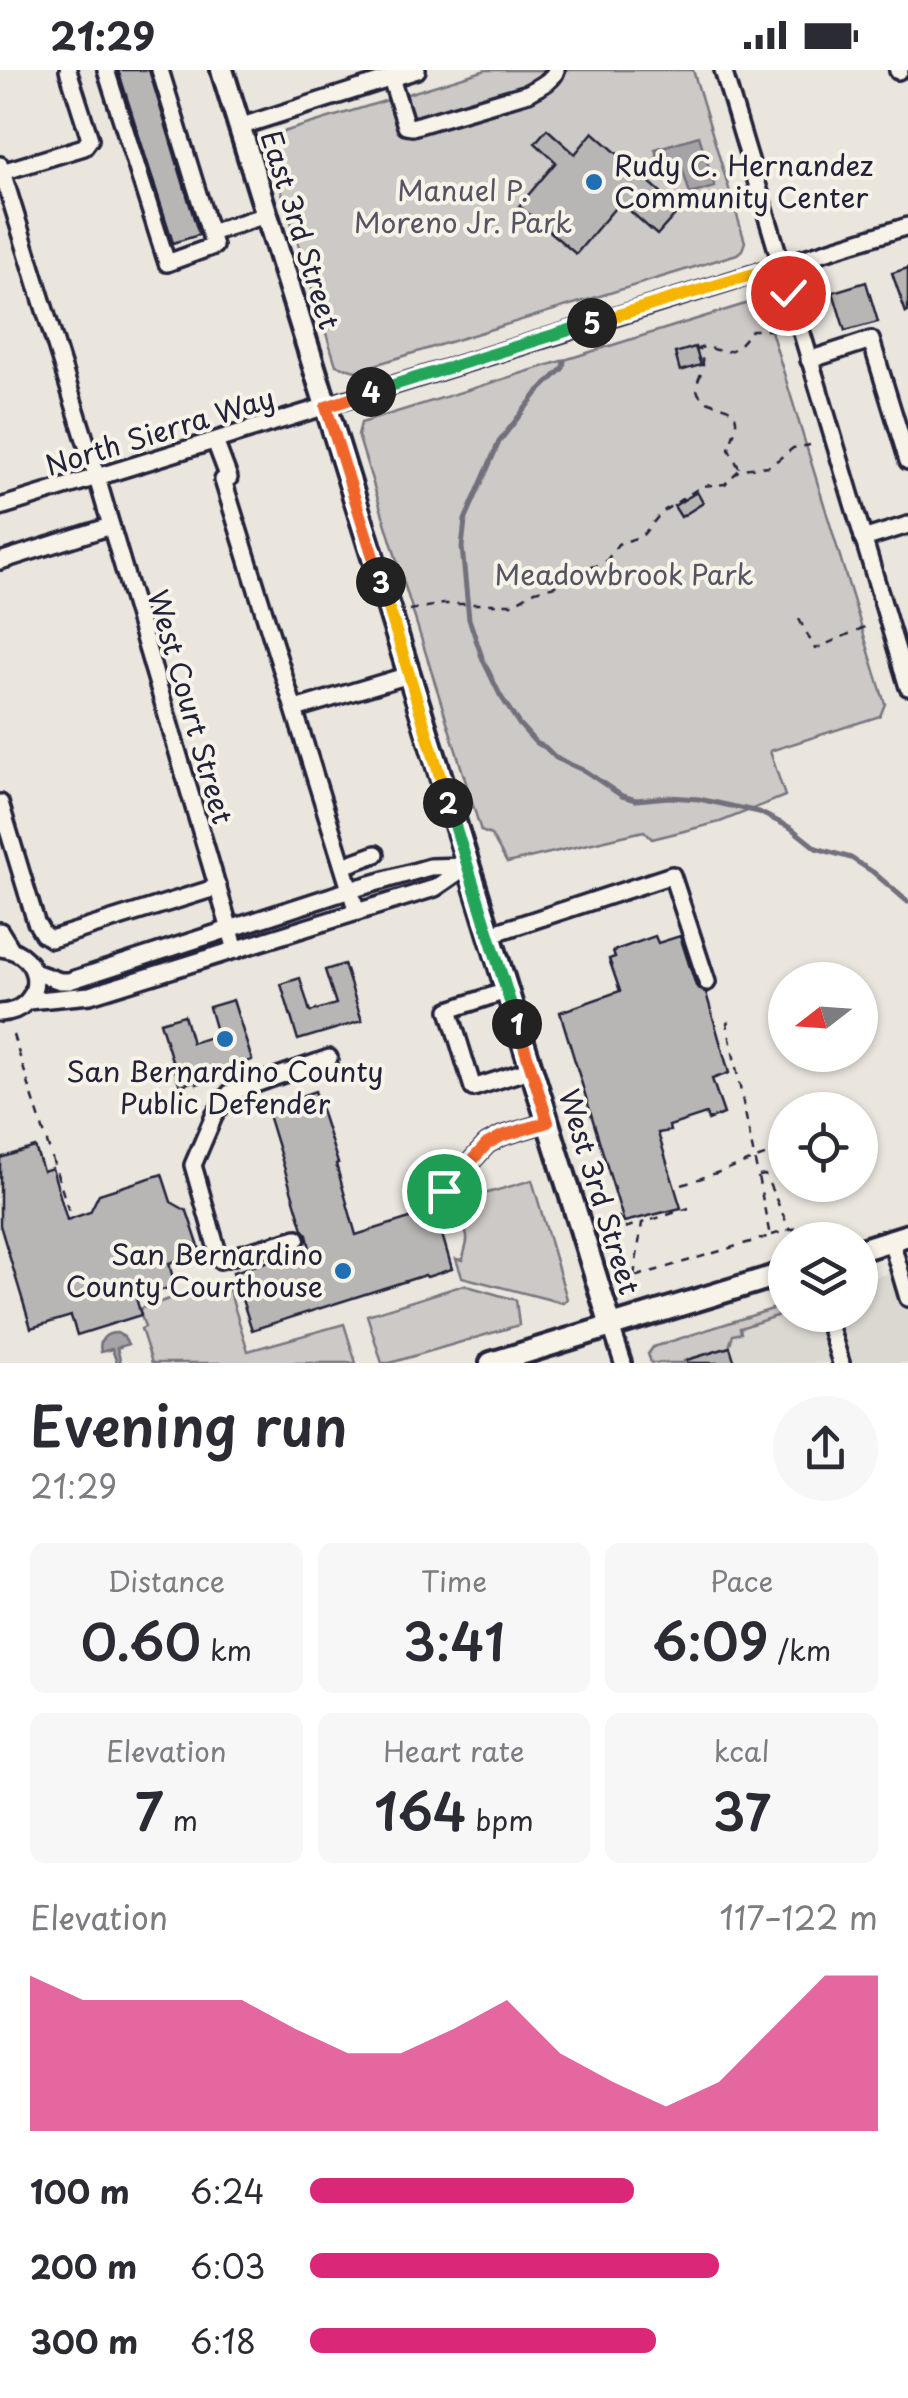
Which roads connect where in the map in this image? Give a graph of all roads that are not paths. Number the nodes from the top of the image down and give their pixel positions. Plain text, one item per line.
1 (68, 70) edge
2 (106, 70) edge
3 (160, 70) edge
4 (222, 70) edge
5 (417, 70) edge
6 (556, 70) edge
7 (723, 70) edge
8 (391, 78) junction
9 (239, 127) junction
10 (1, 168) edge
11 (266, 215) junction
12 (908, 226) edge
13 (210, 233) junction
14 (780, 266) junction
15 (809, 360) junction
16 (326, 407) junction
17 (216, 441) junction
18 (908, 461) edge
19 (97, 478) junction
20 (0, 508) edge
21 (908, 524) edge
22 (111, 526) junction
23 (863, 539) junction
24 (0, 561) edge
25 (410, 674) junction
26 (908, 687) edge
27 (294, 710) junction
28 (0, 803) edge
29 (376, 854) dead end
30 (343, 866) junction
31 (467, 866) junction
32 (218, 887) junction
33 (350, 890) junction
34 (357, 912) junction
35 (230, 930) junction
36 (0, 932) edge
37 (488, 935) junction
38 (6, 949) edge
39 (236, 950) junction
40 (34, 972) junction
41 (707, 982) dead end
42 (506, 992) junction
43 (28, 1001) junction
44 (0, 1013) edge
45 (329, 1058) dead end
46 (532, 1069) junction
47 (548, 1122) junction
48 (417, 1188) dead end
49 (297, 1238) dead end
50 (899, 1238) edge
51 (768, 1278) edge
52 (908, 1298) edge
53 (610, 1326) junction
54 (831, 1332) edge
55 (491, 1363) edge
56 (622, 1363) edge
57 (840, 1363) edge

1 - 10 street
2 - 13 street
3 - 13 street
4 - 9 main road, East 3rd Street
5 - 8 street
6 - 8 street
7 - 14 street
8 - 9 street
9 - 11 main road, East 3rd Street
10 - 19 street, West Court Street
11 - 13 street
11 - 16 main road, East 3rd Street
12 - 14 street, North Sierra Way
14 - 15 street
14 - 16 street, North Sierra Way
15 - 18 street
15 - 23 street
16 - 17 street, North Sierra Way
16 - 25 main road, West 3rd Street
17 - 19 street, North Sierra Way
17 - 27 street
19 - 20 street, North Sierra Way
19 - 22 street, West Court Street
21 - 23 street
22 - 24 street
22 - 32 street, West Court Street
23 - 26 street
25 - 27 street
25 - 31 main road, West 3rd Street
27 - 30 street
28 - 32 street
29 - 30 street
30 - 33 street
31 - 33 street
31 - 34 street
31 - 37 main road, West 3rd Street
32 - 35 street, West Court Street
33 - 34 street
33 - 35 street
34 - 39 street
35 - 39 street, West Court Street
35 - 40 street
36 - 38 street
37 - 41 street
37 - 42 main road, West 3rd Street
38 - 40 street
39 - 43 street
40 - 43 street
42 - 46 main road, West 3rd Street
42 - 46 street
43 - 44 street
45 - 49 street
46 - 47 main road, West 3rd Street
47 - 48 street
47 - 53 main road, West 3rd Street
50 - 52 street
51 - 53 main road
53 - 55 main road
53 - 56 street, West 3rd Street
54 - 57 street

